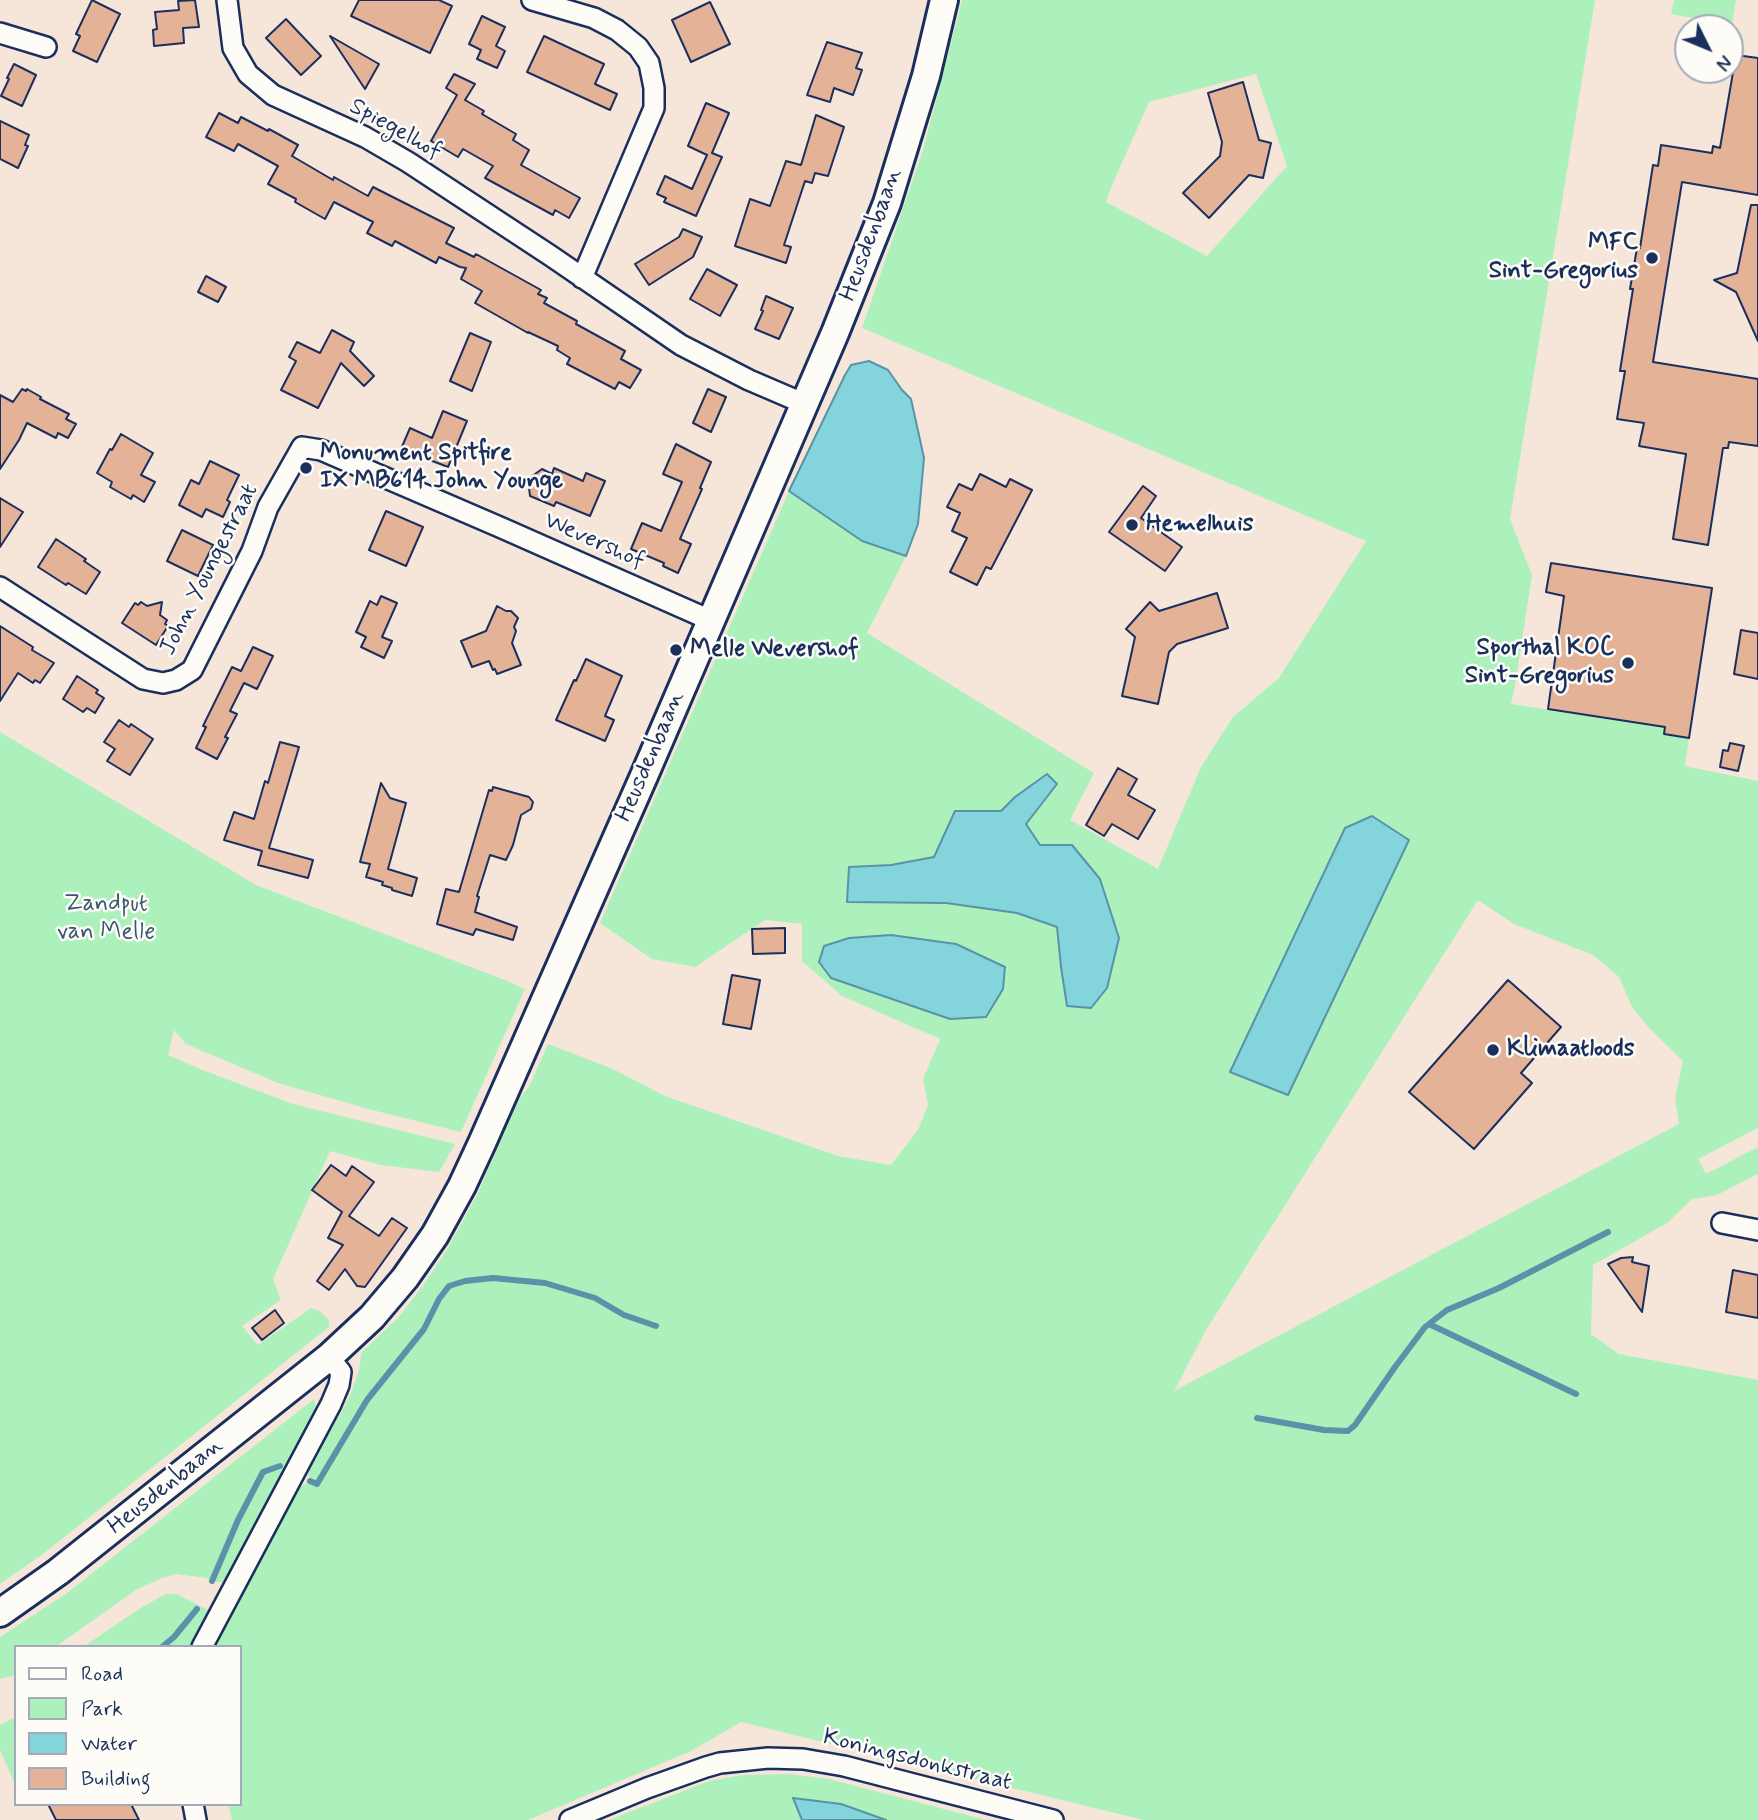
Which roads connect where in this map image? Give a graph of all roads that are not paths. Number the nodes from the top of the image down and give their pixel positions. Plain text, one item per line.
1 (227, 0) edge
2 (532, 0) edge
3 (944, 0) edge
4 (0, 33) edge
5 (46, 47) dead end
6 (582, 278) junction
7 (804, 404) junction
8 (302, 447) joint
9 (0, 587) edge
10 (710, 620) junction
11 (1722, 1223) dead end
12 (1758, 1230) edge
13 (329, 1357) junction
14 (0, 1613) edge
15 (203, 1645) edge
16 (570, 1820) edge
17 (1053, 1820) edge

1 - 6 street, Spiegelhof
2 - 6 street
3 - 7 main road, Heusdenbaan
4 - 5 street
6 - 7 street, Spiegelhof
7 - 10 main road, Heusdenbaan
8 - 9 street, John Youngestraat
8 - 10 street, Wevershof
10 - 13 main road, Heusdenbaan
11 - 12 street
13 - 14 main road, Heusdenbaan
13 - 15 street
16 - 17 street, Koningsdonkstraat

